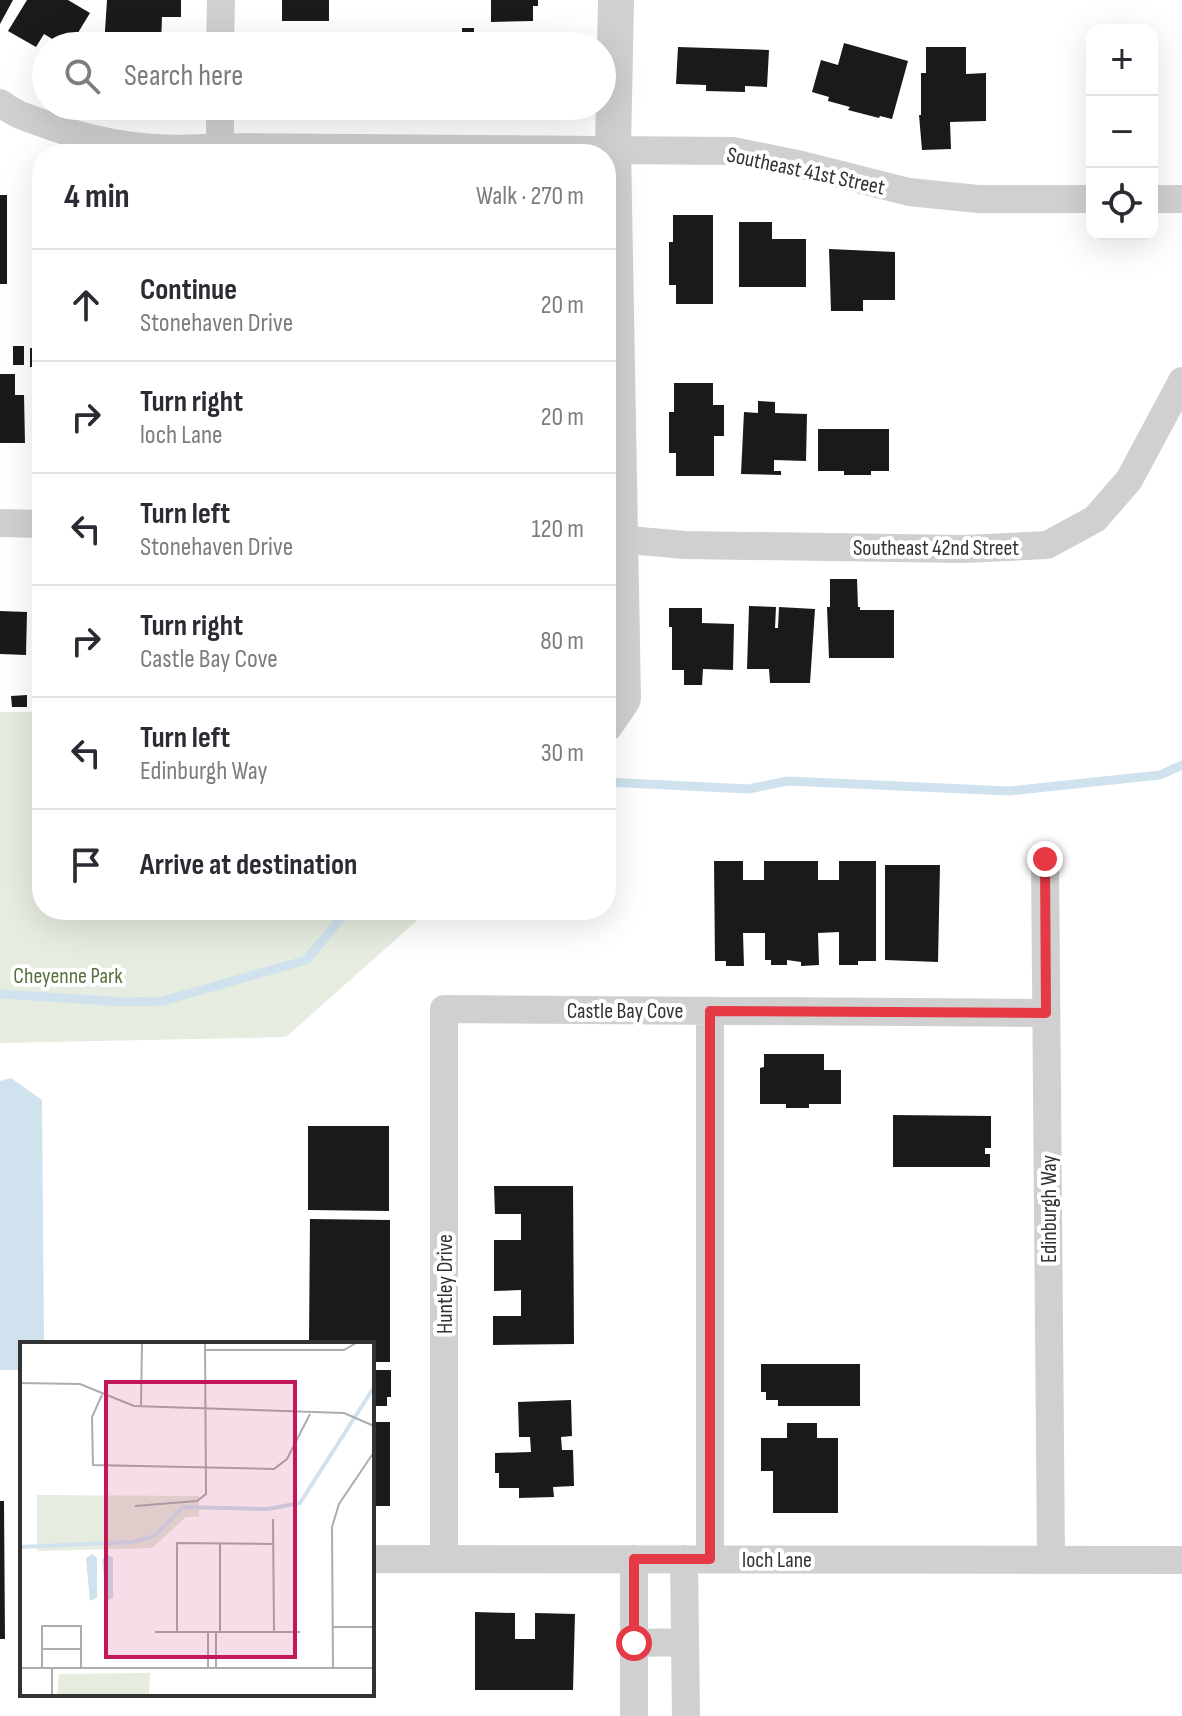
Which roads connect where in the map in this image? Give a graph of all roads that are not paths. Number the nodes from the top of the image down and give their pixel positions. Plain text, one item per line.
1 (221, 0) edge
2 (616, 0) edge
3 (220, 32) edge
4 (615, 32) edge
5 (0, 103) edge
6 (32, 120) edge
7 (33, 120) edge
8 (220, 120) edge
9 (614, 120) edge
10 (117, 144) edge
11 (220, 144) edge
12 (613, 144) edge
13 (616, 149) edge
14 (1086, 199) edge
15 (1158, 199) edge
16 (1182, 199) edge
17 (1182, 381) edge
18 (0, 523) edge
19 (32, 524) edge
20 (616, 538) edge
21 (616, 586) edge
22 (616, 709) edge
23 (1045, 859) dead end
24 (444, 1009) joint
25 (710, 1011) junction
26 (1046, 1013) junction
27 (374, 1559) edge
28 (444, 1559) junction
29 (634, 1559) junction
30 (697, 1559) junction
31 (1051, 1560) junction
32 (1182, 1560) edge
33 (685, 1642) junction
34 (634, 1643) junction
35 (634, 1716) edge
36 (686, 1716) edge

1 - 3 street
2 - 4 street
5 - 6 street, Southeast 41st Street
7 - 10 street, Southeast 41st Street
8 - 11 street
9 - 12 street
13 - 14 street, Southeast 41st Street
15 - 16 street
17 - 20 street, Southeast 42nd Street
18 - 19 street
21 - 22 street
23 - 26 street, Edinburgh Way
24 - 25 street, Castle Bay Cove
24 - 28 street, Huntley Drive
25 - 26 street, Castle Bay Cove
25 - 30 street
26 - 31 street, Edinburgh Way
27 - 28 street, loch Lane
28 - 29 street, loch Lane
29 - 30 street, loch Lane
29 - 34 street
30 - 31 street, loch Lane
30 - 33 street
31 - 32 street, loch Lane
33 - 34 street
33 - 36 street
34 - 35 street

